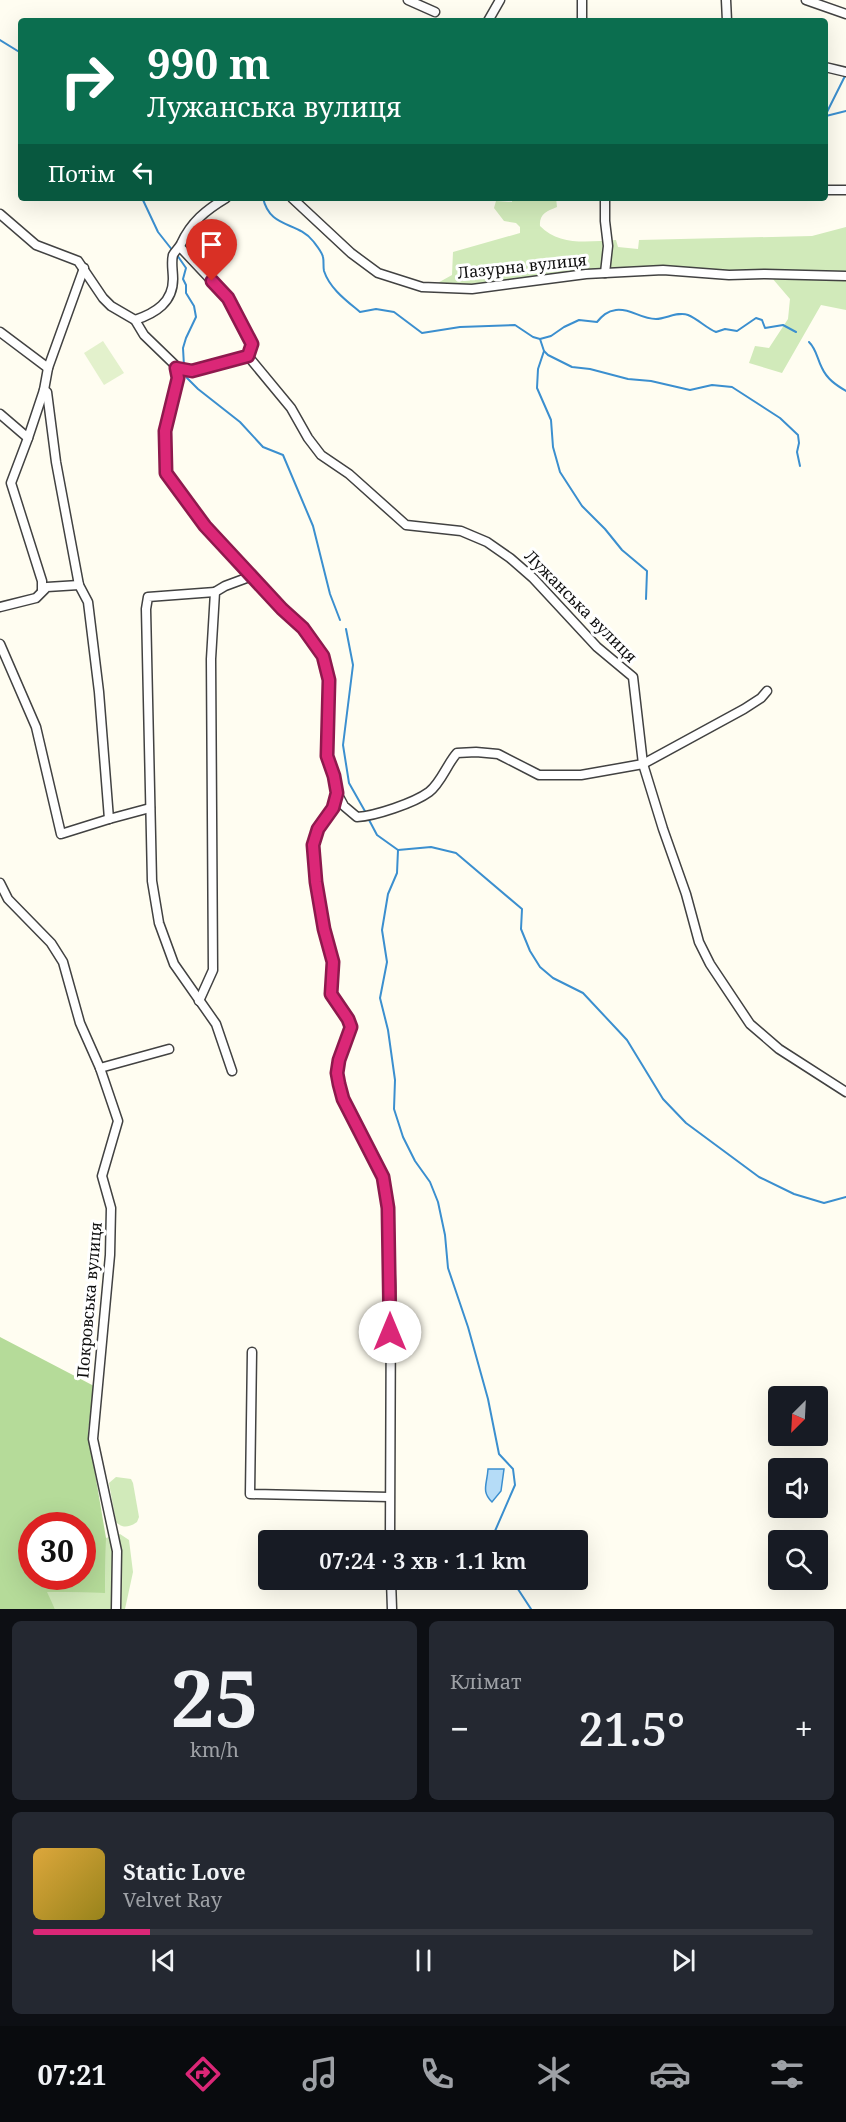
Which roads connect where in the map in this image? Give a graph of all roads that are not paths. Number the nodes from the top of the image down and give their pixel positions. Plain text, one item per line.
1 (408, 0) edge
2 (500, 0) edge
3 (582, 0) edge
4 (726, 0) edge
5 (806, 0) edge
6 (435, 12) dead end
7 (846, 14) edge
8 (490, 18) edge
9 (582, 18) edge
10 (727, 18) edge
11 (828, 68) edge
12 (843, 71) edge
13 (828, 190) edge
14 (846, 190) edge
15 (221, 201) edge
16 (295, 201) edge
17 (605, 201) edge
18 (0, 213) edge
19 (176, 251) junction
20 (84, 268) junction
21 (606, 273) junction
22 (846, 276) edge
23 (135, 320) junction
24 (0, 332) edge
25 (248, 356) junction
26 (48, 368) junction
27 (184, 370) junction
28 (44, 390) junction
29 (0, 414) edge
30 (28, 438) junction
31 (252, 576) junction
32 (79, 585) junction
33 (42, 590) junction
34 (215, 592) junction
35 (0, 607) edge
36 (0, 644) edge
37 (767, 691) dead end
38 (643, 764) junction
39 (337, 793) junction
40 (150, 808) junction
41 (109, 819) junction
42 (0, 883) edge
43 (200, 1000) junction
44 (169, 1049) dead end
45 (100, 1068) junction
46 (232, 1071) dead end
47 (846, 1092) edge
48 (252, 1352) dead end
49 (389, 1497) junction
50 (390, 1530) edge
51 (391, 1590) edge
52 (116, 1609) edge
53 (392, 1609) edge

1 - 6 street
2 - 8 street
3 - 9 street
4 - 10 street
5 - 7 street
11 - 12 street
13 - 14 street
15 - 19 street
16 - 21 street, Лазурна вулиця
17 - 21 street, Лазурна вулиця
18 - 20 street
19 - 23 street
19 - 25 street
20 - 23 street
20 - 26 street
21 - 22 street, Лазурна вулиця
23 - 27 street
24 - 26 street
25 - 27 street
25 - 38 street, Лужанська вулиця
26 - 28 street
27 - 31 street
28 - 30 street
28 - 32 street
29 - 30 street
30 - 33 street
31 - 34 street
31 - 39 street
32 - 33 street
32 - 41 street
33 - 35 street
34 - 40 street
34 - 43 street
36 - 41 street
37 - 38 street
38 - 39 street
38 - 47 street, Лужанська вулиця
39 - 49 street
40 - 41 street
40 - 43 street
42 - 45 street, Покровська вулиця
43 - 46 street
44 - 45 street
45 - 52 street, Покровська вулиця
48 - 49 street
49 - 50 street
51 - 53 street

